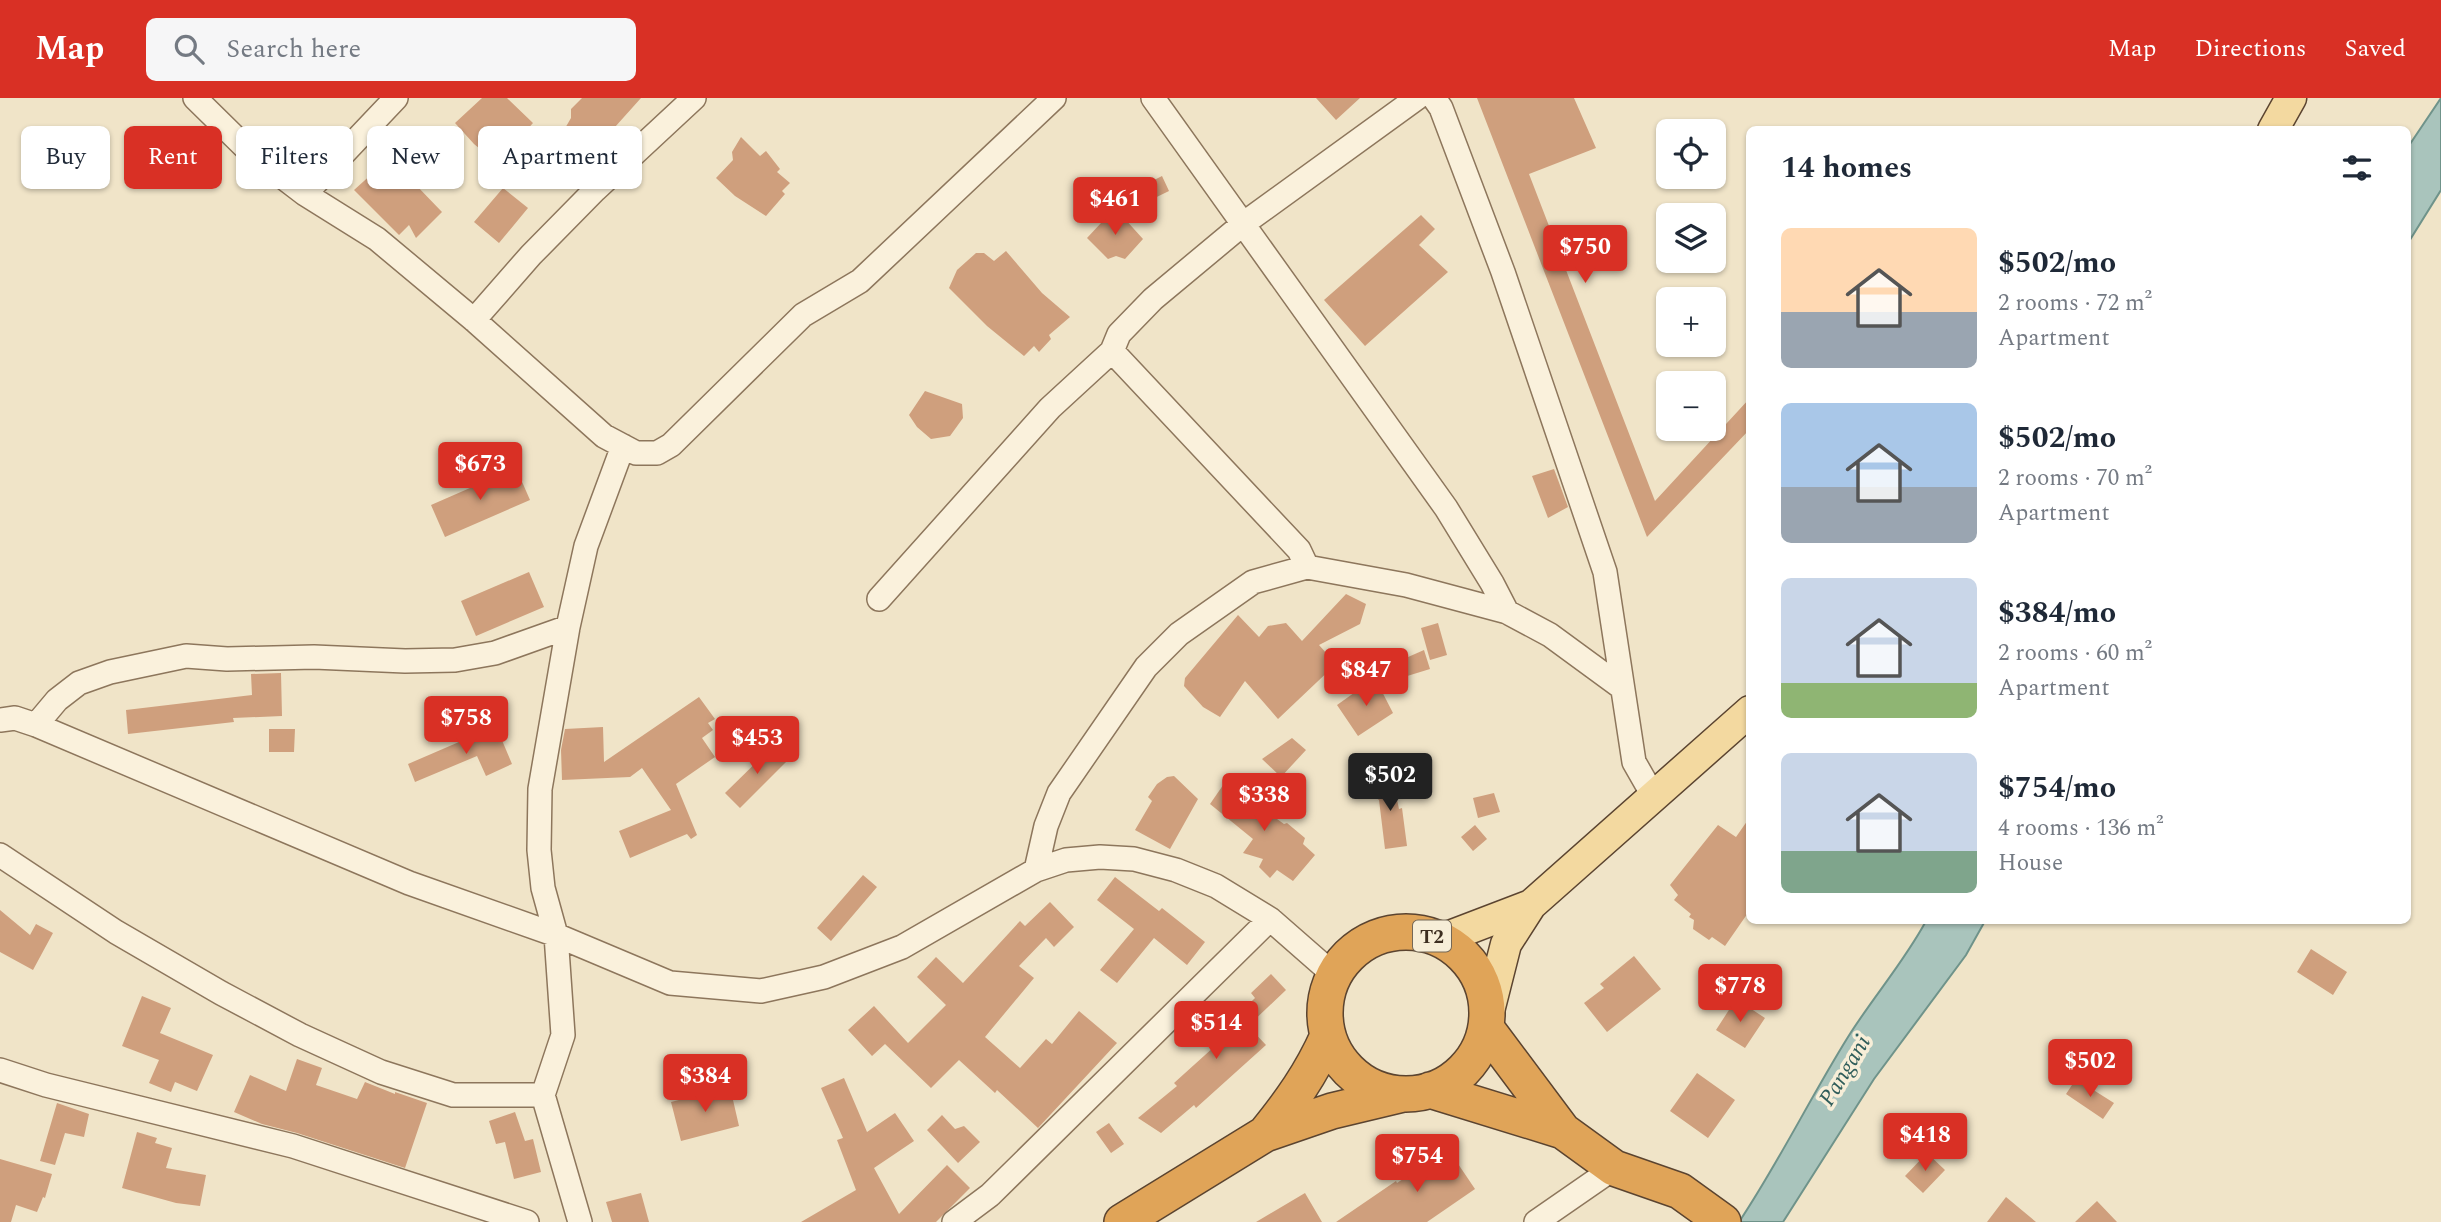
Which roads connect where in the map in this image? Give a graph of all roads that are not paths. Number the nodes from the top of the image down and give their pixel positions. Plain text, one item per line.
1 (195, 98) edge
2 (396, 98) edge
3 (694, 98) edge
4 (1054, 98) edge
5 (1153, 98) edge
6 (1417, 98) edge
7 (1434, 98) edge
8 (2291, 98) edge
9 (2275, 126) edge
10 (305, 194) junction
11 (1243, 224) junction
12 (474, 320) junction
13 (1112, 351) junction
14 (623, 446) junction
15 (1307, 567) junction
16 (879, 599) dead end
17 (1507, 612) junction
18 (568, 627) junction
19 (1621, 687) junction
20 (1746, 715) edge
21 (0, 720) edge
22 (36, 725) junction
23 (1654, 797) junction
24 (0, 855) edge
25 (1036, 870) junction
26 (1531, 905) junction
27 (1270, 919) junction
28 (556, 935) junction
29 (1442, 939) junction
30 (1334, 975) junction
31 (1487, 1021) junction
32 (1328, 1036) junction
33 (0, 1070) edge
34 (1418, 1092) junction
35 (543, 1095) junction
36 (1563, 1131) junction
37 (1265, 1134) junction
38 (1614, 1168) junction
39 (527, 1222) edge
40 (580, 1222) edge
41 (954, 1222) edge
42 (1122, 1222) edge
43 (1536, 1222) edge
44 (1723, 1222) edge

1 - 10 street
2 - 10 street
3 - 12 street
4 - 14 street
5 - 11 street
6 - 11 street
7 - 19 street
8 - 9 main road
10 - 12 street
11 - 13 street
11 - 17 street
12 - 14 street
13 - 15 street
13 - 16 street
14 - 18 street
15 - 17 street
15 - 25 street
17 - 19 street
18 - 22 street
18 - 28 street
19 - 23 street
20 - 23 main road
21 - 22 street
22 - 28 street
23 - 26 main road
24 - 35 street
25 - 27 street
25 - 28 street
26 - 29 main road
26 - 31 main road
27 - 30 street
27 - 41 street
28 - 35 street
29 - 30 highway, T2
29 - 31 highway, T2
30 - 32 highway, T2
31 - 34 highway
31 - 36 highway, T2
32 - 34 highway, T2
32 - 37 highway
33 - 39 street
34 - 36 highway, T2
34 - 37 highway
35 - 40 street
36 - 38 highway, T2
37 - 42 highway
38 - 43 street
38 - 44 highway, T2

